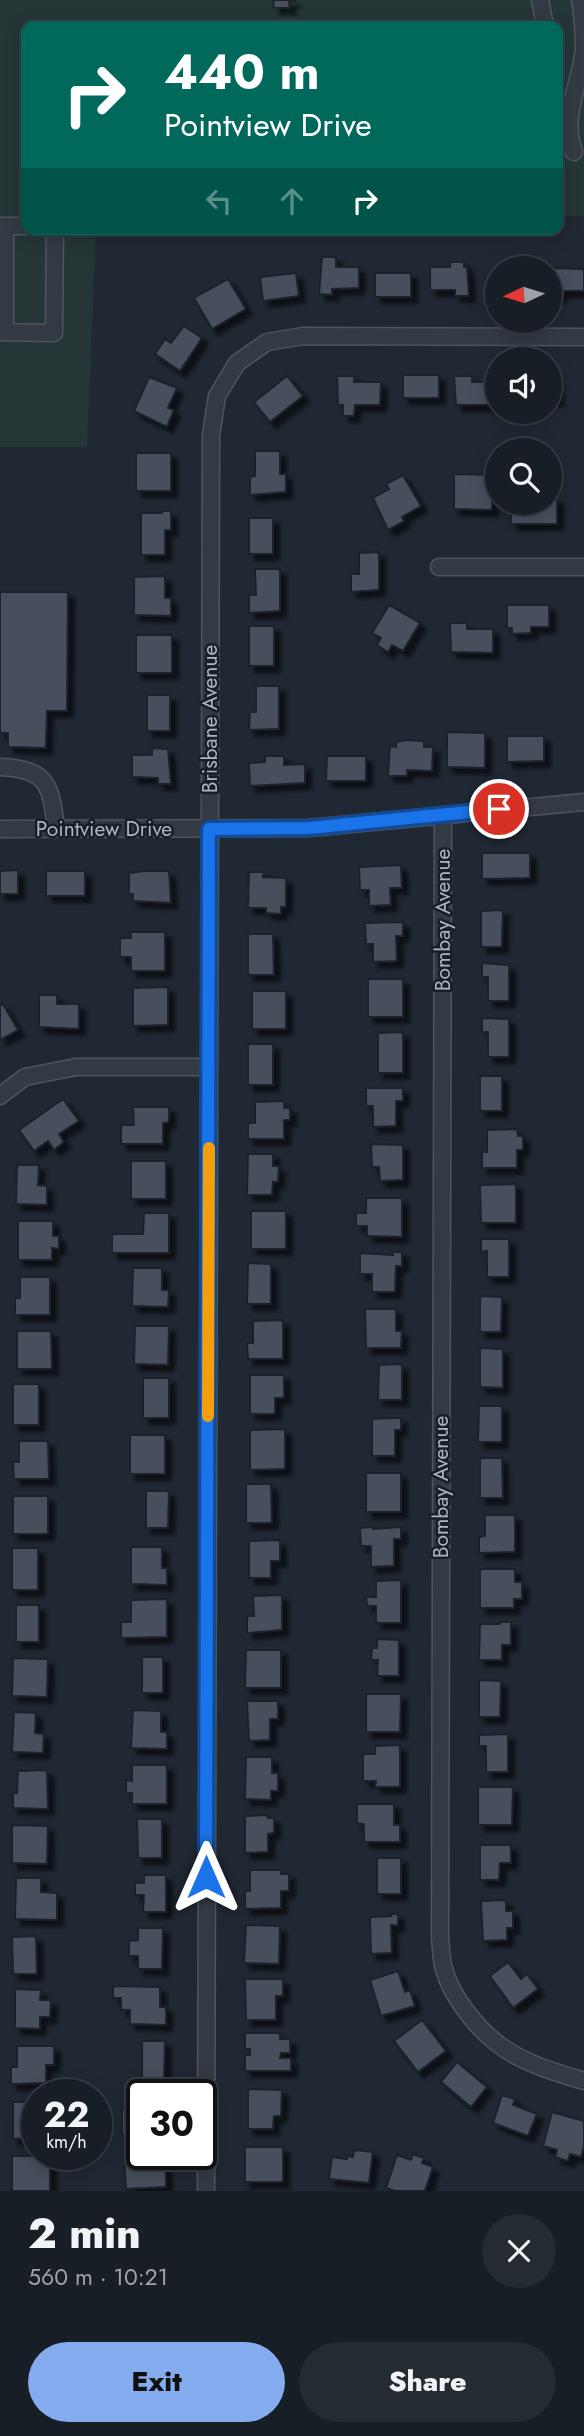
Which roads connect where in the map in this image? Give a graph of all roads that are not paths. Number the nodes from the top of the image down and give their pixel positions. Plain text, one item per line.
1 (540, 0) edge
2 (580, 0) edge
3 (544, 21) edge
4 (579, 150) edge
5 (2, 226) edge
6 (21, 226) edge
7 (55, 235) edge
8 (3, 332) edge
9 (584, 337) edge
10 (439, 567) dead end
11 (584, 567) edge
12 (0, 767) edge
13 (584, 802) edge
14 (443, 816) junction
15 (0, 829) edge
16 (56, 829) junction
17 (209, 829) junction
18 (209, 1067) junction
19 (0, 1096) edge
20 (584, 2081) edge
21 (206, 2191) edge

1 - 3 street
2 - 4 street
5 - 6 street
5 - 8 street
7 - 8 street
9 - 17 street, Brisbane Avenue
10 - 11 street
12 - 16 street
13 - 14 street, Pointview Drive
14 - 17 street, Pointview Drive
14 - 20 street, Bombay Avenue
15 - 16 street, Pointview Drive
16 - 17 street, Pointview Drive
17 - 18 street, Brisbane Avenue
18 - 19 street
18 - 21 street, Brisbane Avenue

